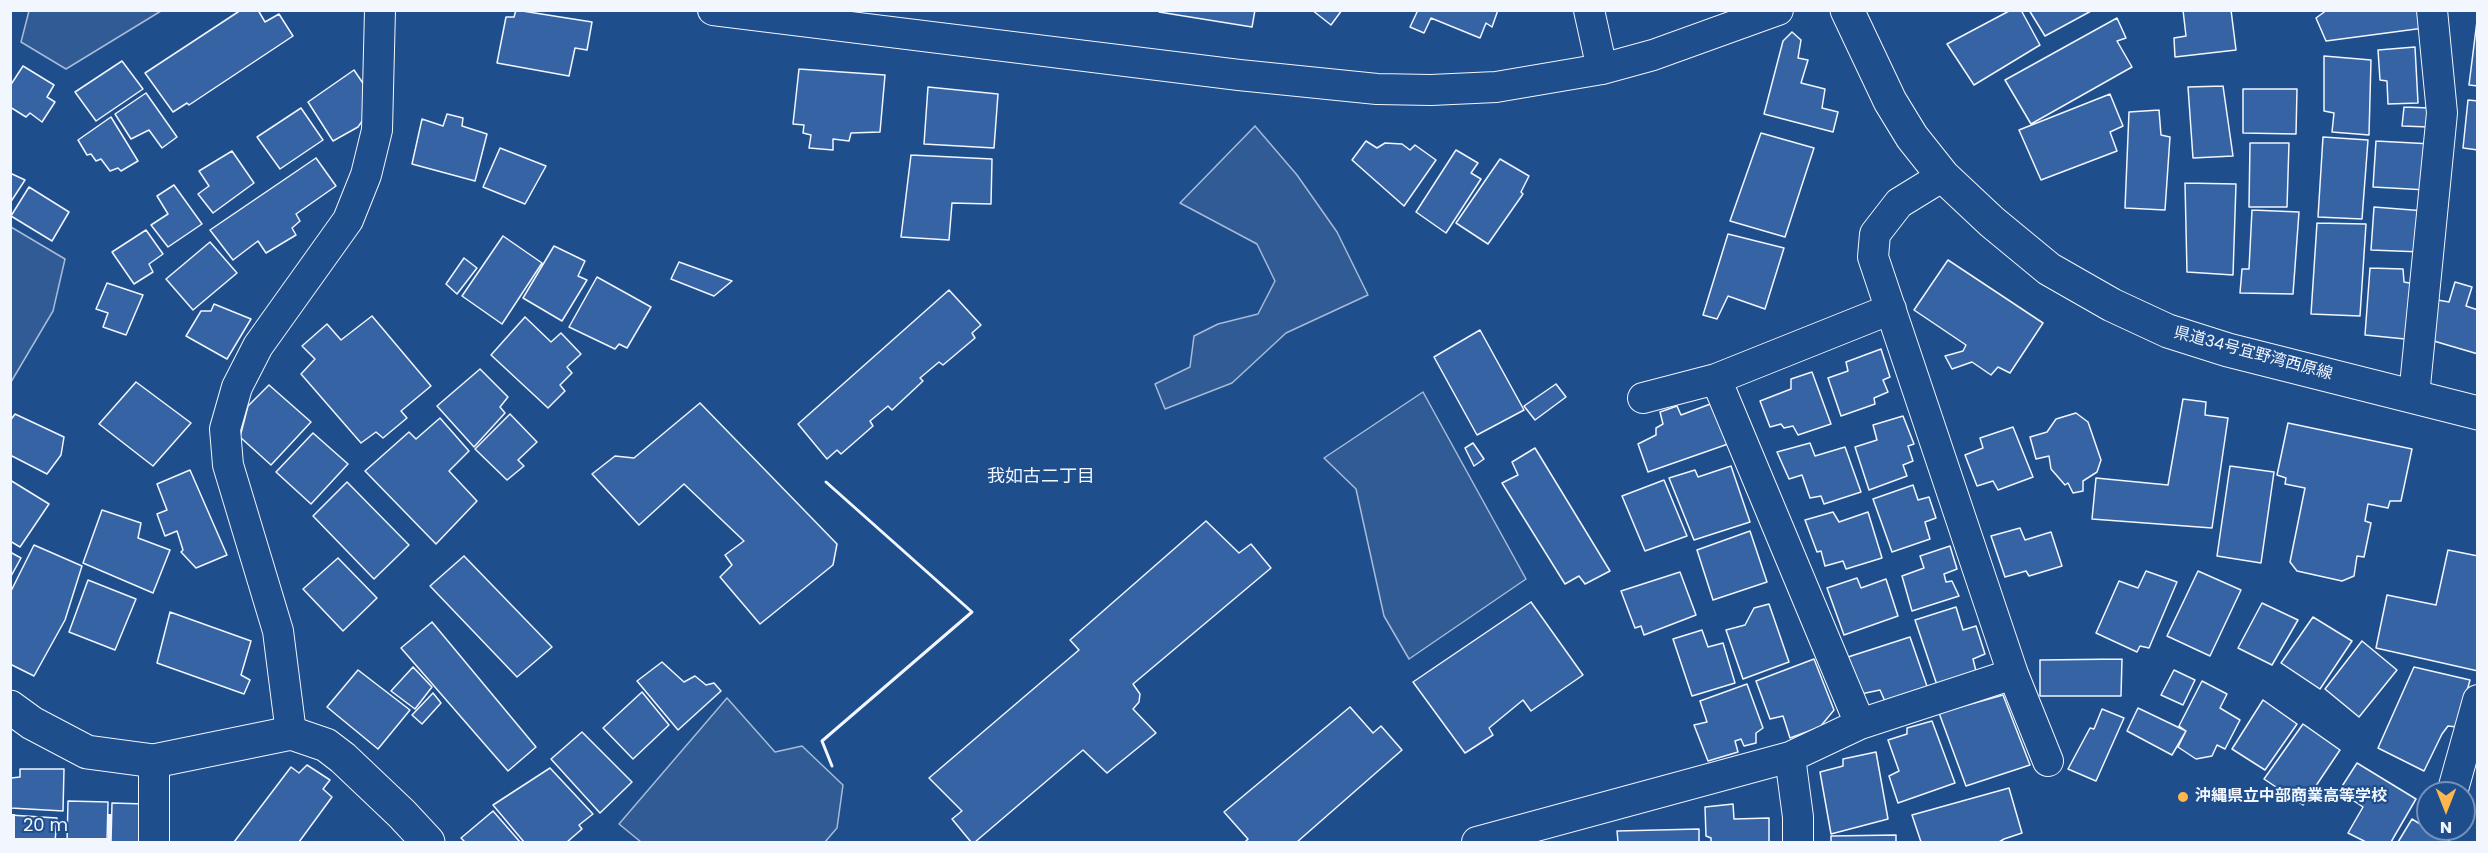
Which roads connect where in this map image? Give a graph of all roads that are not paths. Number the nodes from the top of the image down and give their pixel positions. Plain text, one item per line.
1 (380, 10) edge
2 (713, 10) edge
3 (1589, 10) edge
4 (1778, 10) edge
5 (1847, 10) edge
6 (2432, 10) edge
7 (1602, 69) junction
8 (1942, 176) junction
9 (1891, 309) junction
10 (1716, 379) junction
11 (2414, 396) junction
12 (1643, 398) dead end
13 (2478, 413) edge
14 (2013, 674) junction
15 (2478, 700) edge
16 (10, 707) edge
17 (1860, 724) junction
18 (291, 733) junction
19 (1790, 757) junction
20 (154, 761) junction
21 (2048, 761) dead end
22 (2455, 781) edge
23 (154, 843) edge
24 (428, 843) edge
25 (1477, 843) edge
26 (1798, 843) edge

1 - 18 street
2 - 7 street
3 - 7 street
4 - 7 street
5 - 8 main road, 県道34号宜野湾西原線
6 - 11 street
8 - 9 street
8 - 11 main road, 県道34号宜野湾西原線
9 - 10 street
9 - 14 street
10 - 12 street
10 - 17 street
11 - 13 main road, 県道34号宜野湾西原線
14 - 17 street
14 - 21 street
15 - 22 street
16 - 20 main road
17 - 19 street
18 - 20 main road
18 - 24 main road
19 - 25 street
19 - 26 street
20 - 23 street

